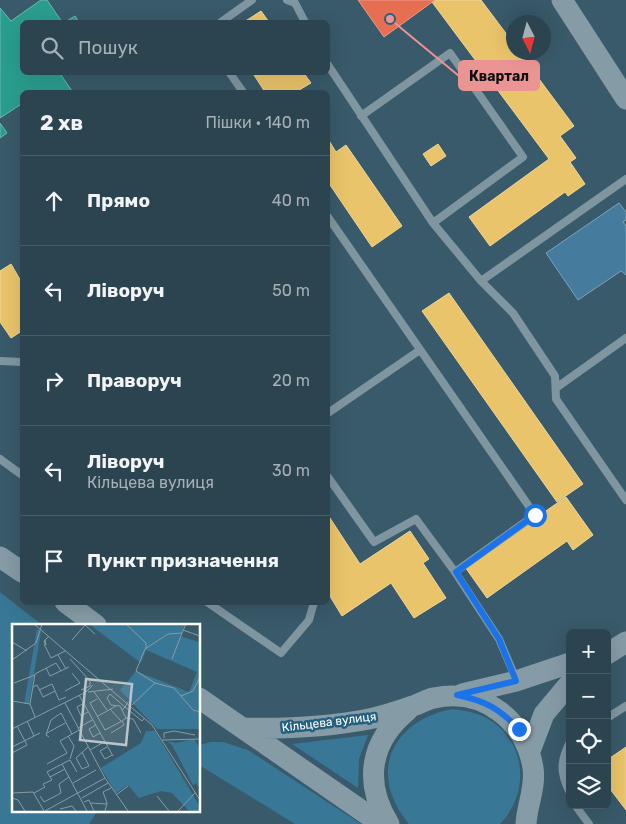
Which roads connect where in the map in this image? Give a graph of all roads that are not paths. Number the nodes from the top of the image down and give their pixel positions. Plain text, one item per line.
1 (252, 0) edge
2 (287, 0) edge
3 (562, 0) edge
4 (297, 2) edge
5 (224, 20) edge
6 (304, 20) edge
7 (330, 68) edge
8 (231, 75) edge
9 (242, 90) edge
10 (626, 99) edge
11 (361, 116) junction
12 (626, 179) edge
13 (330, 220) edge
14 (433, 223) junction
15 (481, 281) junction
16 (626, 338) edge
17 (420, 350) junction
18 (0, 361) edge
19 (20, 362) edge
20 (556, 388) junction
21 (330, 412) edge
22 (0, 459) edge
23 (20, 474) edge
24 (330, 480) edge
25 (626, 500) edge
26 (0, 557) edge
27 (20, 571) edge
28 (456, 572) junction
29 (69, 605) edge
30 (211, 605) edge
31 (313, 605) edge
32 (95, 624) edge
33 (566, 664) edge
34 (516, 681) junction
35 (566, 688) edge
36 (457, 695) junction
37 (200, 699) edge
38 (412, 706) junction
39 (626, 706) edge
40 (611, 715) edge
41 (244, 728) junction
42 (566, 750) edge
43 (530, 751) junction
44 (566, 784) edge
45 (578, 809) edge
46 (523, 819) edge
47 (381, 824) edge
48 (389, 824) edge
49 (588, 824) edge

1 - 5 lane
2 - 4 lane
3 - 10 main road
4 - 6 lane
7 - 11 lane
8 - 9 lane
11 - 14 lane
11 - 14 lane
12 - 15 lane
13 - 17 lane
14 - 15 lane
15 - 20 lane
16 - 20 lane
17 - 21 lane
17 - 28 lane
18 - 19 lane
20 - 25 lane
22 - 23 lane
24 - 28 lane
26 - 27 main road
28 - 34 lane
29 - 32 main road
30 - 31 lane
33 - 34 main road
34 - 36 main road
35 - 43 main road
36 - 38 main road, Кільцева вулиця
36 - 43 main road, Кільцева вулиця
37 - 41 main road, Кільцева вулиця
38 - 41 main road, Кільцева вулиця
38 - 48 main road, Кільцева вулиця
39 - 40 lane
41 - 47 main road, Кільцева вулиця
42 - 44 lane
43 - 46 main road, Кільцева вулиця
45 - 49 lane

